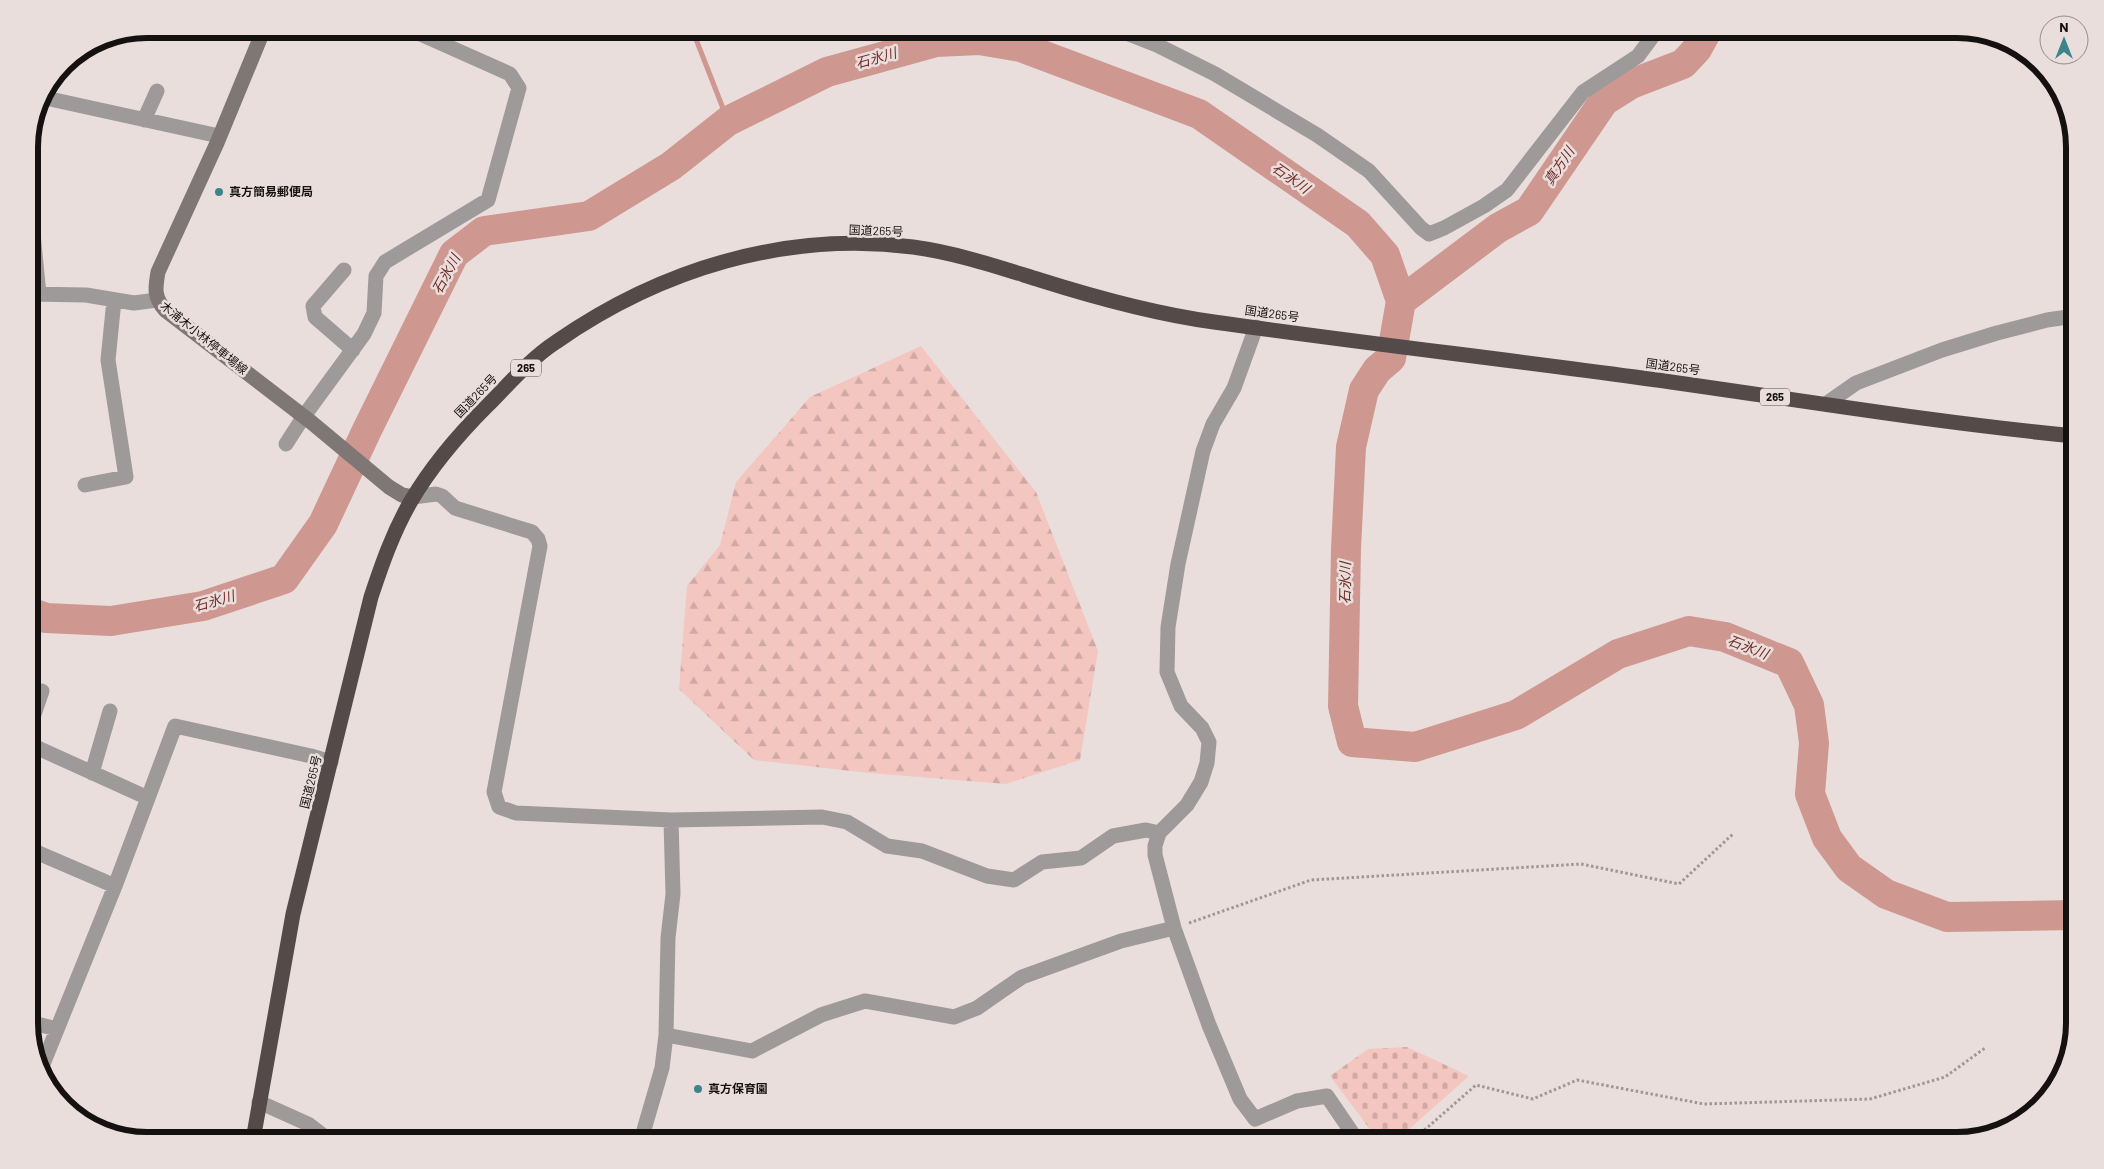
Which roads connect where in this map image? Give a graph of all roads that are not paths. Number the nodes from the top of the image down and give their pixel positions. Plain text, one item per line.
1 (260, 38) edge
2 (429, 38) edge
3 (1138, 38) edge
4 (1651, 38) edge
5 (157, 91) dead end
6 (49, 99) edge
7 (144, 120) junction
8 (219, 136) junction
9 (344, 270) dead end
10 (38, 294) edge
11 (114, 300) junction
12 (157, 300) junction
13 (2066, 317) edge
14 (1256, 327) junction
15 (353, 350) junction
16 (1826, 404) junction
17 (307, 419) junction
18 (2066, 435) edge
19 (286, 444) dead end
20 (84, 485) dead end
21 (413, 497) junction
22 (42, 691) dead end
23 (38, 703) edge
24 (110, 711) dead end
25 (38, 748) edge
26 (331, 762) junction
27 (92, 773) junction
28 (148, 798) junction
29 (671, 820) junction
30 (1159, 833) junction
31 (38, 853) edge
32 (115, 886) junction
33 (1174, 928) junction
34 (38, 1024) edge
35 (57, 1029) junction
36 (666, 1036) junction
37 (45, 1060) edge
38 (259, 1102) junction
39 (254, 1132) edge
40 (318, 1132) edge
41 (643, 1132) edge
42 (1352, 1132) edge

1 - 8 main road, 木浦木小林停車場線
2 - 15 street
3 - 4 street
5 - 7 street
6 - 7 street
7 - 8 street
8 - 12 main road, 木浦木小林停車場線
9 - 15 street
10 - 11 street
11 - 12 street
11 - 20 street
12 - 17 main road, 木浦木小林停車場線
13 - 16 street
14 - 16 highway, 国道265号 / 265
14 - 21 highway, 国道265号 / 265
14 - 30 street
15 - 17 street
16 - 18 highway, 国道265号 / 265
17 - 19 street
17 - 21 main road, 木浦木小林停車場線
21 - 26 highway, 国道265号 / 265
21 - 29 street
22 - 23 street
24 - 27 street
25 - 27 street
26 - 28 street
26 - 38 highway, 国道265号 / 265
27 - 28 street
28 - 32 street
29 - 30 street
29 - 36 street
30 - 33 street
31 - 32 street
32 - 35 street
33 - 36 street
33 - 42 street
34 - 35 street
35 - 37 street
36 - 41 street
38 - 39 highway, 国道265号 / 265
38 - 40 street

